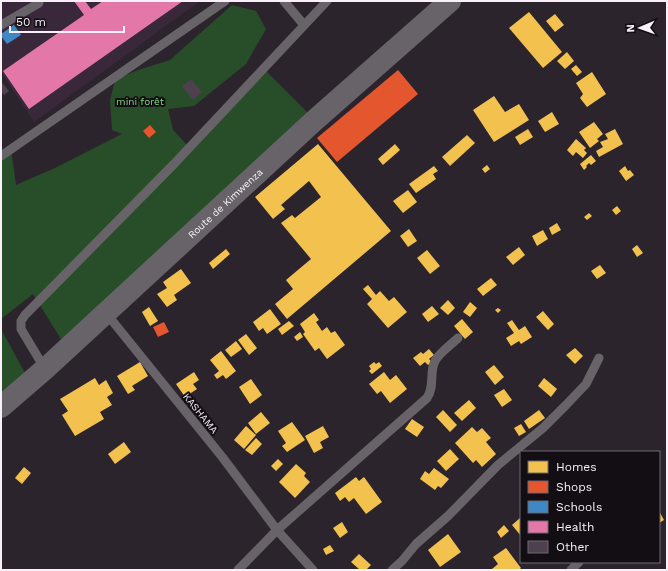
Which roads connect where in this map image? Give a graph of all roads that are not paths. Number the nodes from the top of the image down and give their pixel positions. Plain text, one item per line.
1 (39, 1) edge
2 (225, 1) edge
3 (284, 1) edge
4 (327, 1) edge
5 (450, 1) edge
6 (1, 25) edge
7 (304, 25) junction
8 (1, 156) edge
9 (106, 313) junction
10 (458, 338) dead end
11 (599, 358) dead end
12 (45, 368) junction
13 (1, 407) edge
14 (276, 530) junction
15 (238, 570) edge
16 (313, 570) edge
17 (392, 570) edge

1 - 6 lane
2 - 8 lane
3 - 7 lane
4 - 7 lane
5 - 9 street, Route de Kimwenza
7 - 12 lane
9 - 12 street, Route de Kimwenza
9 - 14 lane, KASHAMA
10 - 14 lane
11 - 17 lane
12 - 13 street, Route de Kimwenza
14 - 15 lane
14 - 16 lane, KASHAMA

